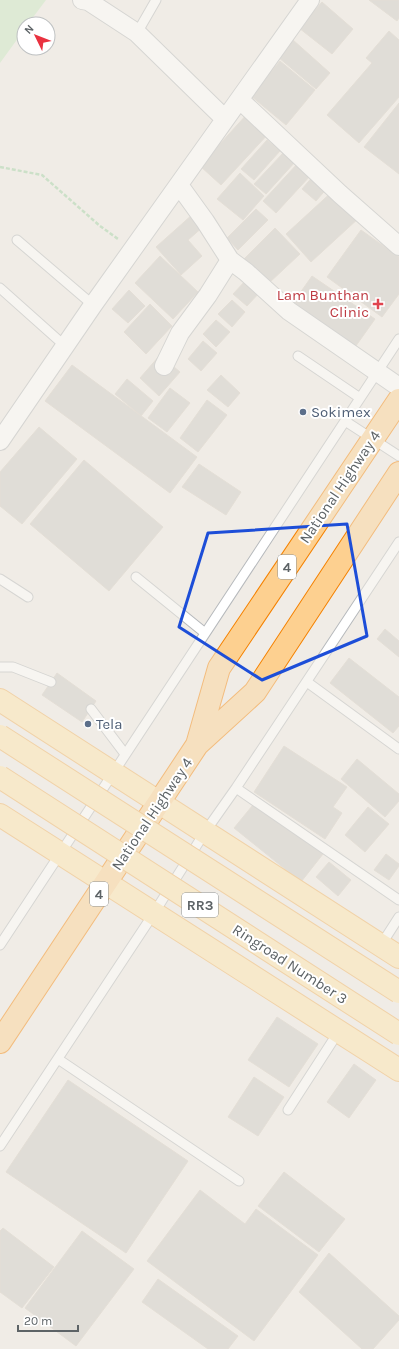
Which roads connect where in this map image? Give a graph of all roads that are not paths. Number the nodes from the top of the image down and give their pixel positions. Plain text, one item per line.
1 (82, 0) edge
2 (156, 0) edge
3 (306, 1) edge
4 (137, 32) junction
5 (240, 100) junction
6 (225, 119) junction
7 (179, 185) junction
8 (16, 240) dead end
9 (399, 246) edge
10 (230, 260) junction
11 (0, 288) edge
12 (93, 305) junction
13 (399, 339) edge
14 (65, 346) junction
15 (298, 356) dead end
16 (164, 366) dead end
17 (377, 372) junction
18 (399, 387) edge
19 (360, 398) junction
20 (399, 400) edge
21 (345, 421) junction
22 (372, 439) junction
23 (0, 441) edge
24 (399, 456) edge
25 (399, 473) edge
26 (399, 542) edge
27 (136, 577) dead end
28 (0, 579) edge
29 (28, 597) dead end
30 (205, 633) junction
31 (0, 667) edge
32 (51, 682) dead end
33 (306, 682) junction
34 (0, 700) edge
35 (91, 709) dead end
36 (0, 736) edge
37 (197, 745) junction
38 (399, 749) edge
39 (125, 754) junction
40 (114, 774) junction
41 (0, 777) edge
42 (236, 788) junction
43 (159, 802) junction
44 (0, 815) edge
45 (205, 832) junction
46 (61, 854) junction
47 (106, 883) junction
48 (399, 900) edge
49 (154, 913) junction
50 (399, 918) edge
51 (0, 945) edge
52 (381, 945) junction
53 (399, 957) edge
54 (399, 992) edge
55 (339, 1031) junction
56 (399, 1034) edge
57 (0, 1042) edge
58 (58, 1059) junction
59 (399, 1070) edge
60 (288, 1110) dead end
61 (0, 1146) edge
62 (240, 1181) dead end

1 - 4 street
2 - 4 lane
3 - 5 street
4 - 6 street
5 - 6 street
5 - 9 street
6 - 7 street
7 - 10 street
7 - 12 street
8 - 12 lane
10 - 16 street
10 - 17 street
11 - 14 lane
12 - 14 street
13 - 17 lane
14 - 23 street
15 - 19 lane
17 - 18 street
17 - 19 lane
19 - 21 lane
20 - 22 highway, National Highway 4 / 4
21 - 22 lane
21 - 30 lane
22 - 24 lane
22 - 37 highway, National Highway 4 / 4
25 - 37 highway, National Highway 4 / 4
26 - 33 lane
27 - 30 lane
28 - 29 lane
30 - 39 lane
31 - 32 lane
33 - 38 lane
33 - 42 lane
34 - 40 main road
35 - 39 lane
36 - 54 main road, RR3, bridge
37 - 43 highway, National Highway 4 / 4
39 - 40 lane
40 - 43 main road
40 - 46 lane
41 - 56 main road, Ringroad Number 3 / RR3, bridge
42 - 45 lane
42 - 48 lane
43 - 45 main road
43 - 47 highway, National Highway 4 / 4
44 - 46 main road
45 - 49 lane
45 - 52 main road
46 - 47 main road
46 - 51 lane
47 - 49 main road
47 - 57 highway, National Highway 4 / 4
49 - 55 main road
49 - 58 lane
50 - 52 lane
52 - 53 main road
55 - 59 main road
55 - 60 lane
58 - 61 lane
58 - 62 lane

